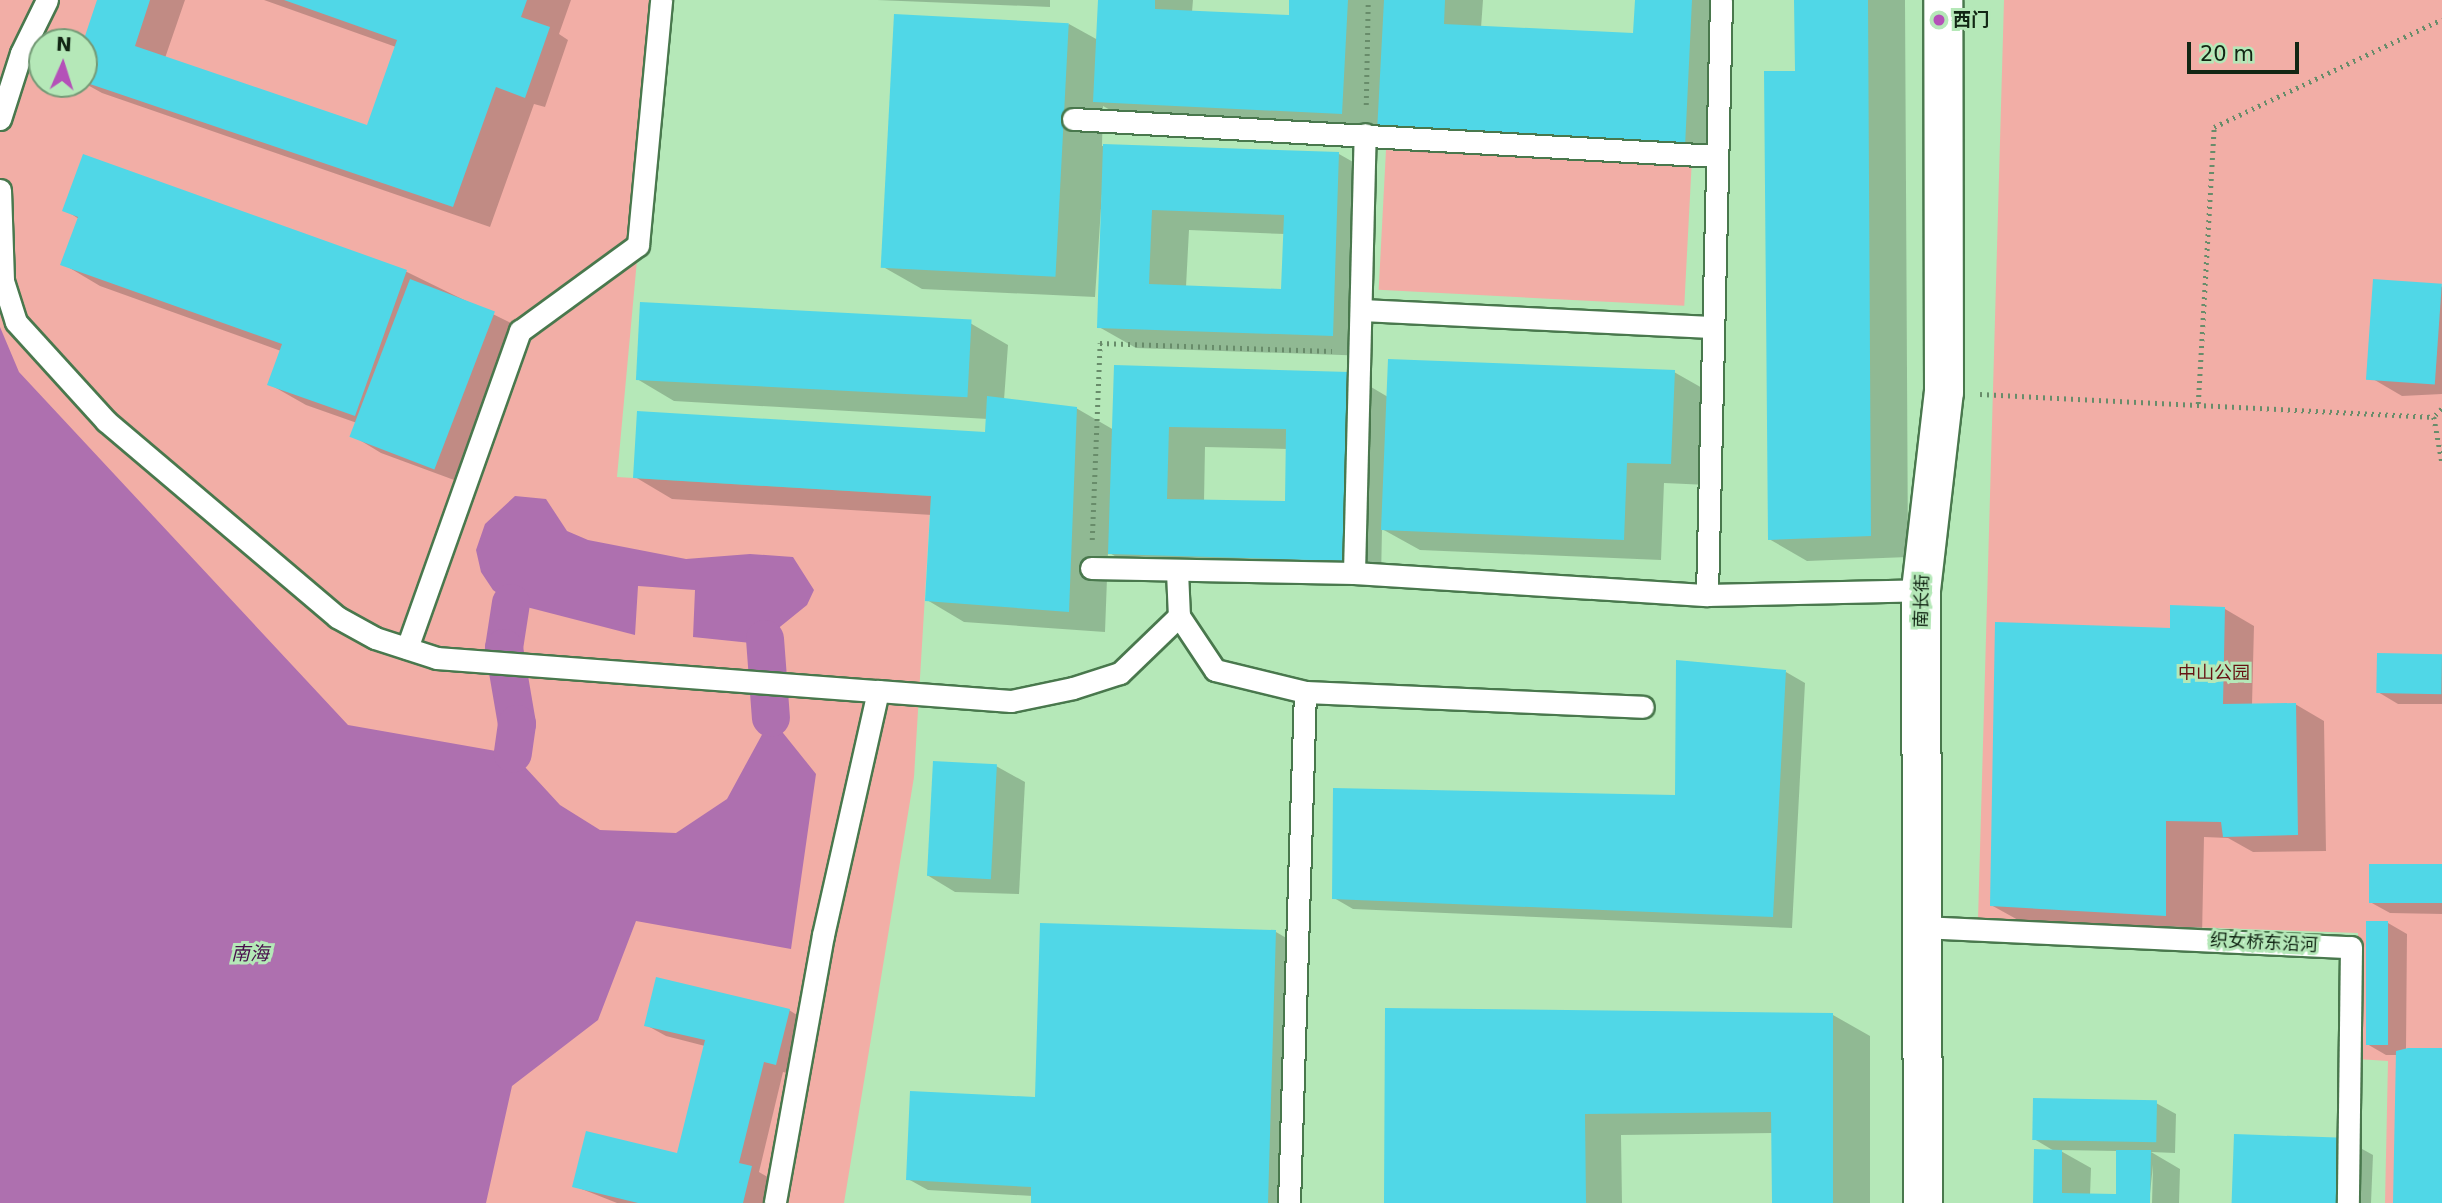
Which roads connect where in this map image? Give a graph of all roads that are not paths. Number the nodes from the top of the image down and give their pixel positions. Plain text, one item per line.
1 (47, 0) edge
2 (661, 0) edge
3 (1721, 0) edge
4 (1943, 0) edge
5 (4, 89) edge
6 (0, 119) edge
7 (1073, 119) dead end
8 (1365, 134) junction
9 (1716, 156) junction
10 (0, 190) edge
11 (1362, 310) junction
12 (1711, 327) junction
13 (1091, 568) road end
14 (1177, 571) junction
15 (1354, 573) junction
16 (1921, 590) junction
17 (1707, 595) junction
18 (1179, 616) junction
19 (407, 648) junction
20 (878, 691) junction
21 (1305, 692) junction
22 (1643, 707) dead end
23 (1921, 926) junction
24 (775, 1203) edge
25 (1289, 1203) edge
26 (1923, 1203) edge
27 (2348, 1203) edge

1 - 5 lane
2 - 19 lane
3 - 9 lane
4 - 16 street, 南长街
5 - 6 lane
7 - 8 lane
8 - 9 lane
8 - 11 lane
9 - 12 lane
10 - 19 lane
11 - 12 lane
11 - 15 lane
12 - 17 lane
13 - 14 lane
14 - 15 lane
14 - 18 lane
15 - 17 lane
16 - 17 lane
16 - 23 street, 南长街
18 - 20 lane
18 - 21 lane
19 - 20 lane
20 - 24 lane
21 - 22 lane
21 - 25 lane
23 - 26 street, 南长街
23 - 27 lane, 织女桥东沿河

